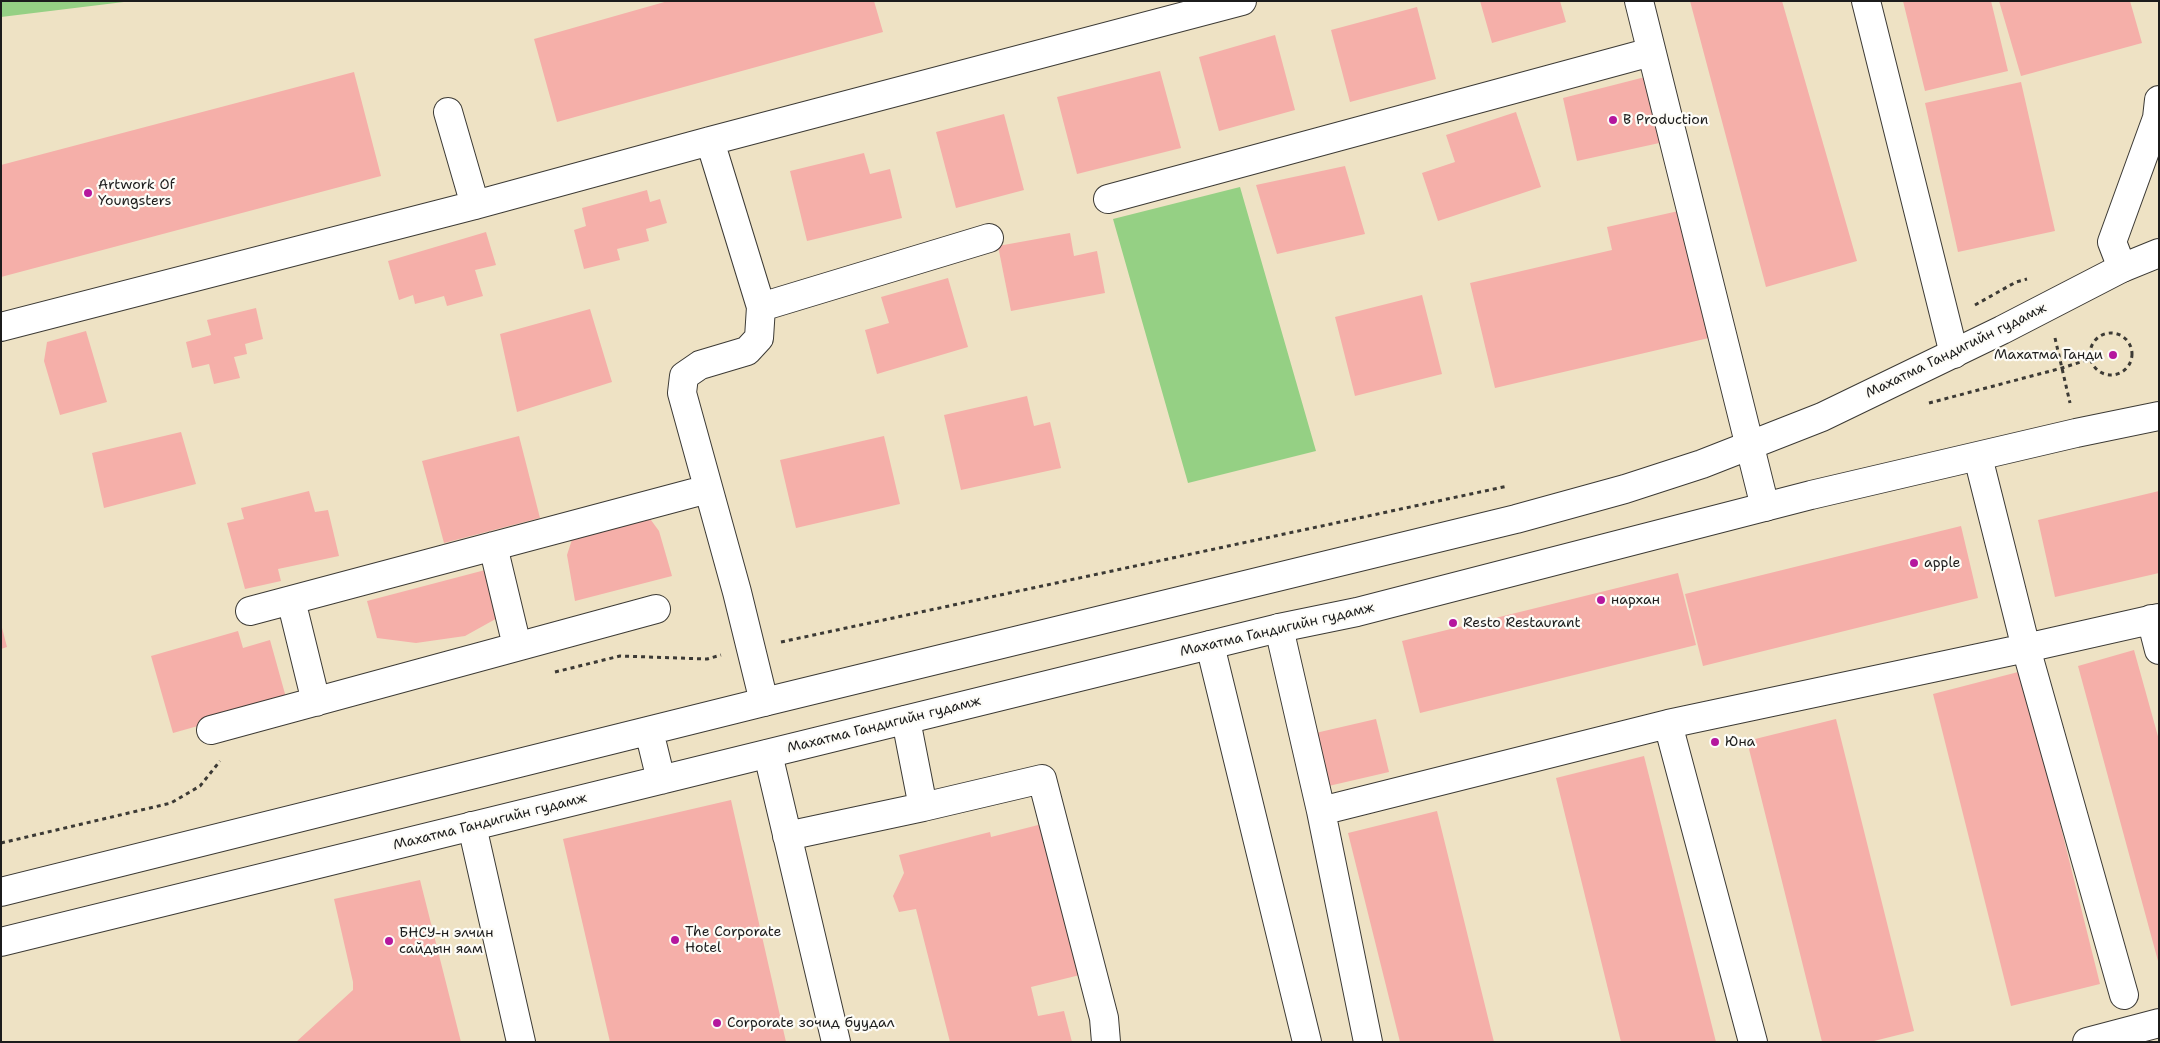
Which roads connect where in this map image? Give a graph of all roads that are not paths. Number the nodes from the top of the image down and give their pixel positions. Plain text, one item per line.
1 (1242, 1) edge
2 (1638, 1) edge
3 (1866, 1) edge
4 (1652, 52) junction
5 (2159, 100) edge
6 (448, 112) dead end
7 (710, 141) junction
8 (2147, 176) edge
9 (1108, 200) dead end
10 (475, 205) junction
11 (989, 238) dead end
12 (2157, 255) edge
13 (2122, 268) junction
14 (761, 307) junction
15 (1, 327) edge
16 (1954, 354) junction
17 (2159, 416) edge
18 (1751, 444) junction
19 (1978, 456) junction
20 (708, 489) junction
21 (1766, 507) junction
22 (492, 546) junction
23 (291, 600) junction
24 (656, 609) dead end
25 (250, 611) dead end
26 (2155, 618) edge
27 (1279, 628) junction
28 (1210, 645) junction
29 (517, 646) junction
30 (2026, 648) junction
31 (2159, 650) edge
32 (316, 702) junction
33 (764, 702) junction
34 (906, 720) junction
35 (1668, 724) junction
36 (211, 730) dead end
37 (649, 731) junction
38 (768, 754) junction
39 (661, 780) junction
40 (923, 807) junction
41 (1321, 810) junction
42 (472, 826) junction
43 (787, 836) junction
44 (1, 892) edge
45 (1, 942) edge
46 (2124, 995) dead end
47 (2159, 1023) edge
48 (522, 1042) edge
49 (836, 1042) edge
50 (1106, 1042) edge
51 (1307, 1042) edge
52 (1368, 1042) edge
53 (1753, 1042) edge
54 (2087, 1042) edge

1 - 7 street
2 - 4 street
3 - 16 street
4 - 9 street
4 - 18 street
5 - 8 street
6 - 10 street
7 - 10 street
7 - 14 street
8 - 13 street
10 - 15 street
11 - 14 street
12 - 13 street, Махатма Гандигийн гудамж
13 - 16 street, Махатма Гандигийн гудамж
14 - 20 street
16 - 18 street, Махатма Гандигийн гудамж
17 - 19 street, Махатма Гандигийн гудамж
18 - 21 street
18 - 33 street, Махатма Гандигийн гудамж
19 - 21 street, Махатма Гандигийн гудамж
19 - 30 street
20 - 22 street
20 - 33 street
21 - 27 street, Махатма Гандигийн гудамж
22 - 23 street
22 - 29 street
23 - 25 street
23 - 32 street
24 - 29 street
26 - 30 street
26 - 31 street
27 - 28 street, Махатма Гандигийн гудамж
27 - 41 street
28 - 34 street, Махатма Гандигийн гудамж
28 - 51 street
29 - 32 street
30 - 35 street
30 - 46 street
32 - 36 street
33 - 37 street, Махатма Гандигийн гудамж
34 - 38 street, Махатма Гандигийн гудамж
34 - 40 street
35 - 41 street
35 - 53 street
37 - 39 street
37 - 44 street, Махатма Гандигийн гудамж
38 - 39 street, Махатма Гандигийн гудамж
38 - 43 street
39 - 42 street, Махатма Гандигийн гудамж
40 - 43 street
40 - 50 street
41 - 52 street
42 - 45 street, Махатма Гандигийн гудамж
42 - 48 street
43 - 49 street
47 - 54 street

